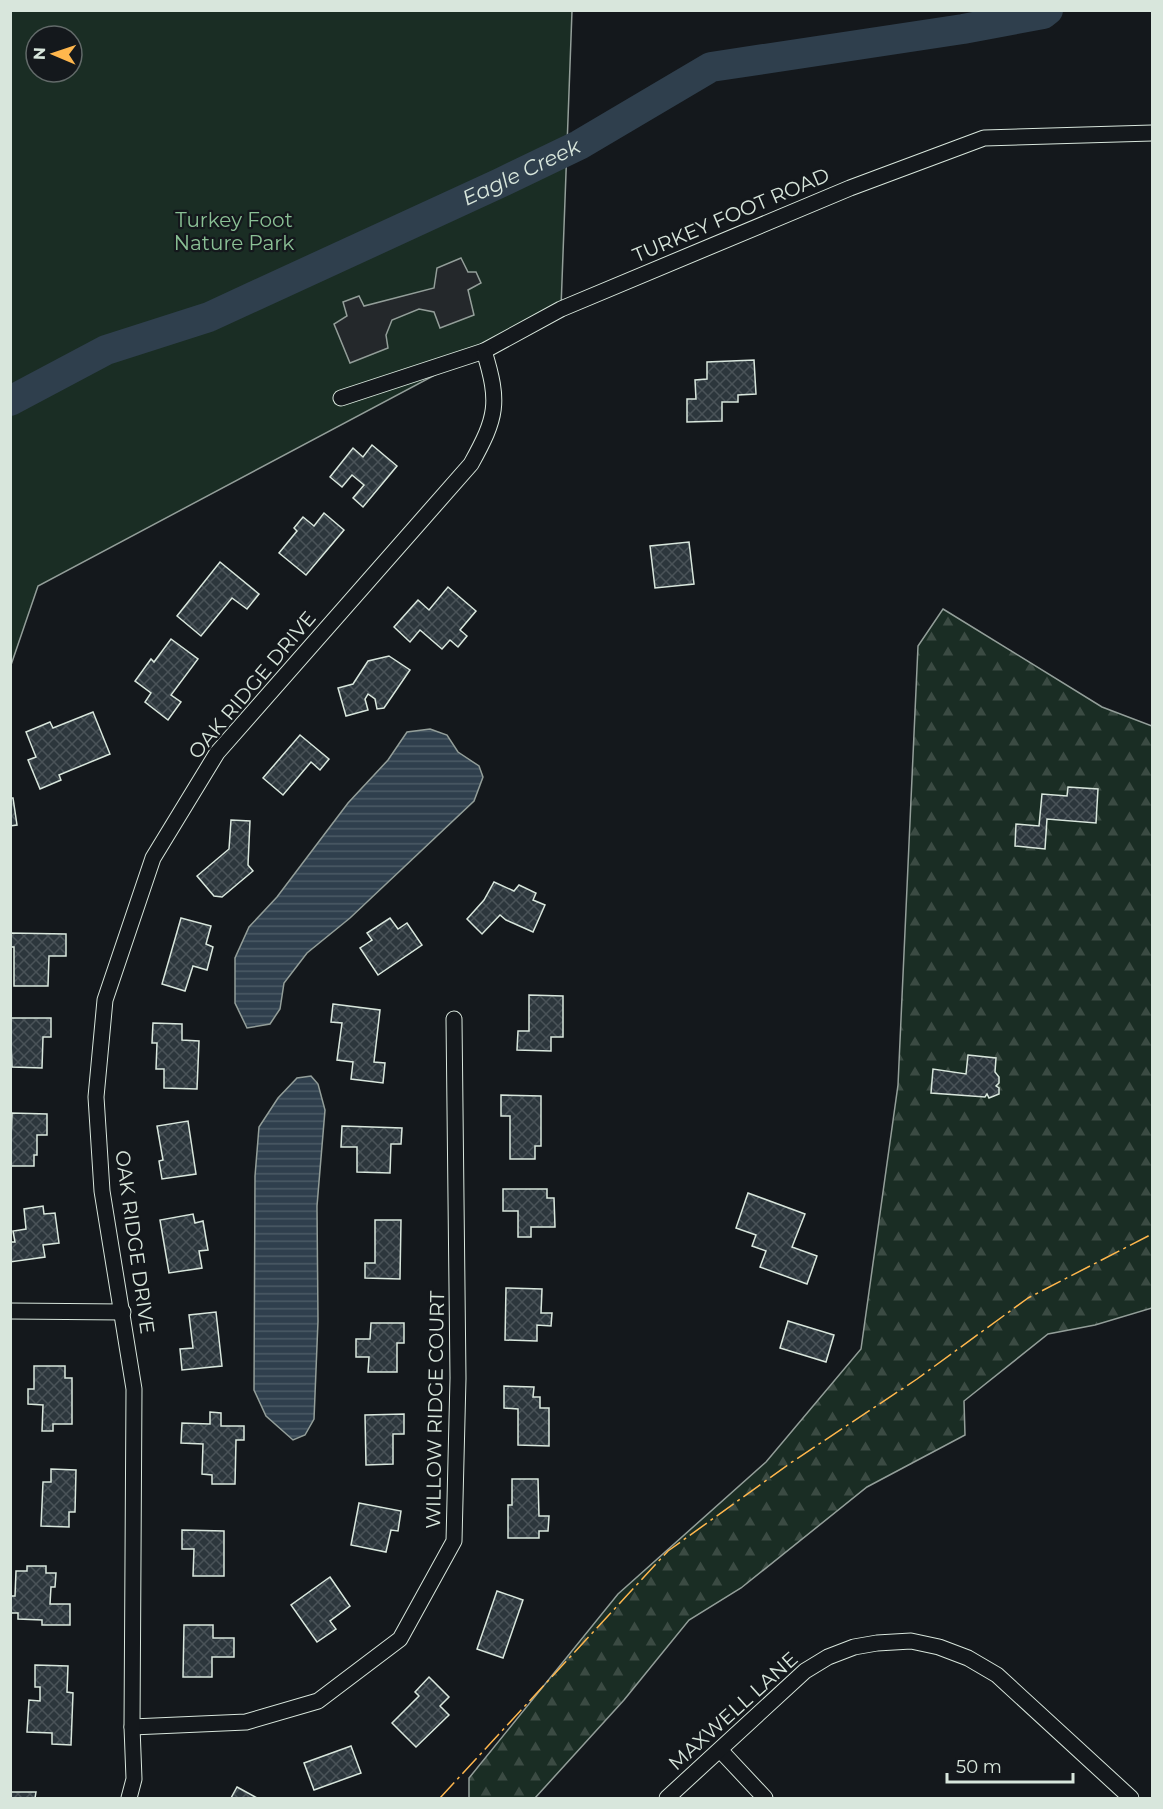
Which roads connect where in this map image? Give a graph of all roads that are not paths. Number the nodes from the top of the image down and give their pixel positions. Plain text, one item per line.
1 (1152, 133) edge
2 (484, 351) junction
3 (342, 398) dead end
4 (454, 1019) dead end
5 (10, 1311) edge
6 (123, 1312) junction
7 (132, 1727) junction
8 (721, 1751) junction
9 (129, 1798) edge
10 (667, 1798) edge
11 (765, 1798) edge
12 (1131, 1798) edge

1 - 2 street, TURKEY FOOT ROAD
2 - 3 street, TURKEY FOOT ROAD
2 - 6 street, OAK RIDGE DRIVE
4 - 7 street, WILLOW RIDGE COURT
5 - 6 street
6 - 7 street, OAK RIDGE DRIVE
7 - 9 street, OAK RIDGE DRIVE
8 - 10 street, MAXWELL LANE
8 - 11 street
8 - 12 street, MAXWELL LANE

